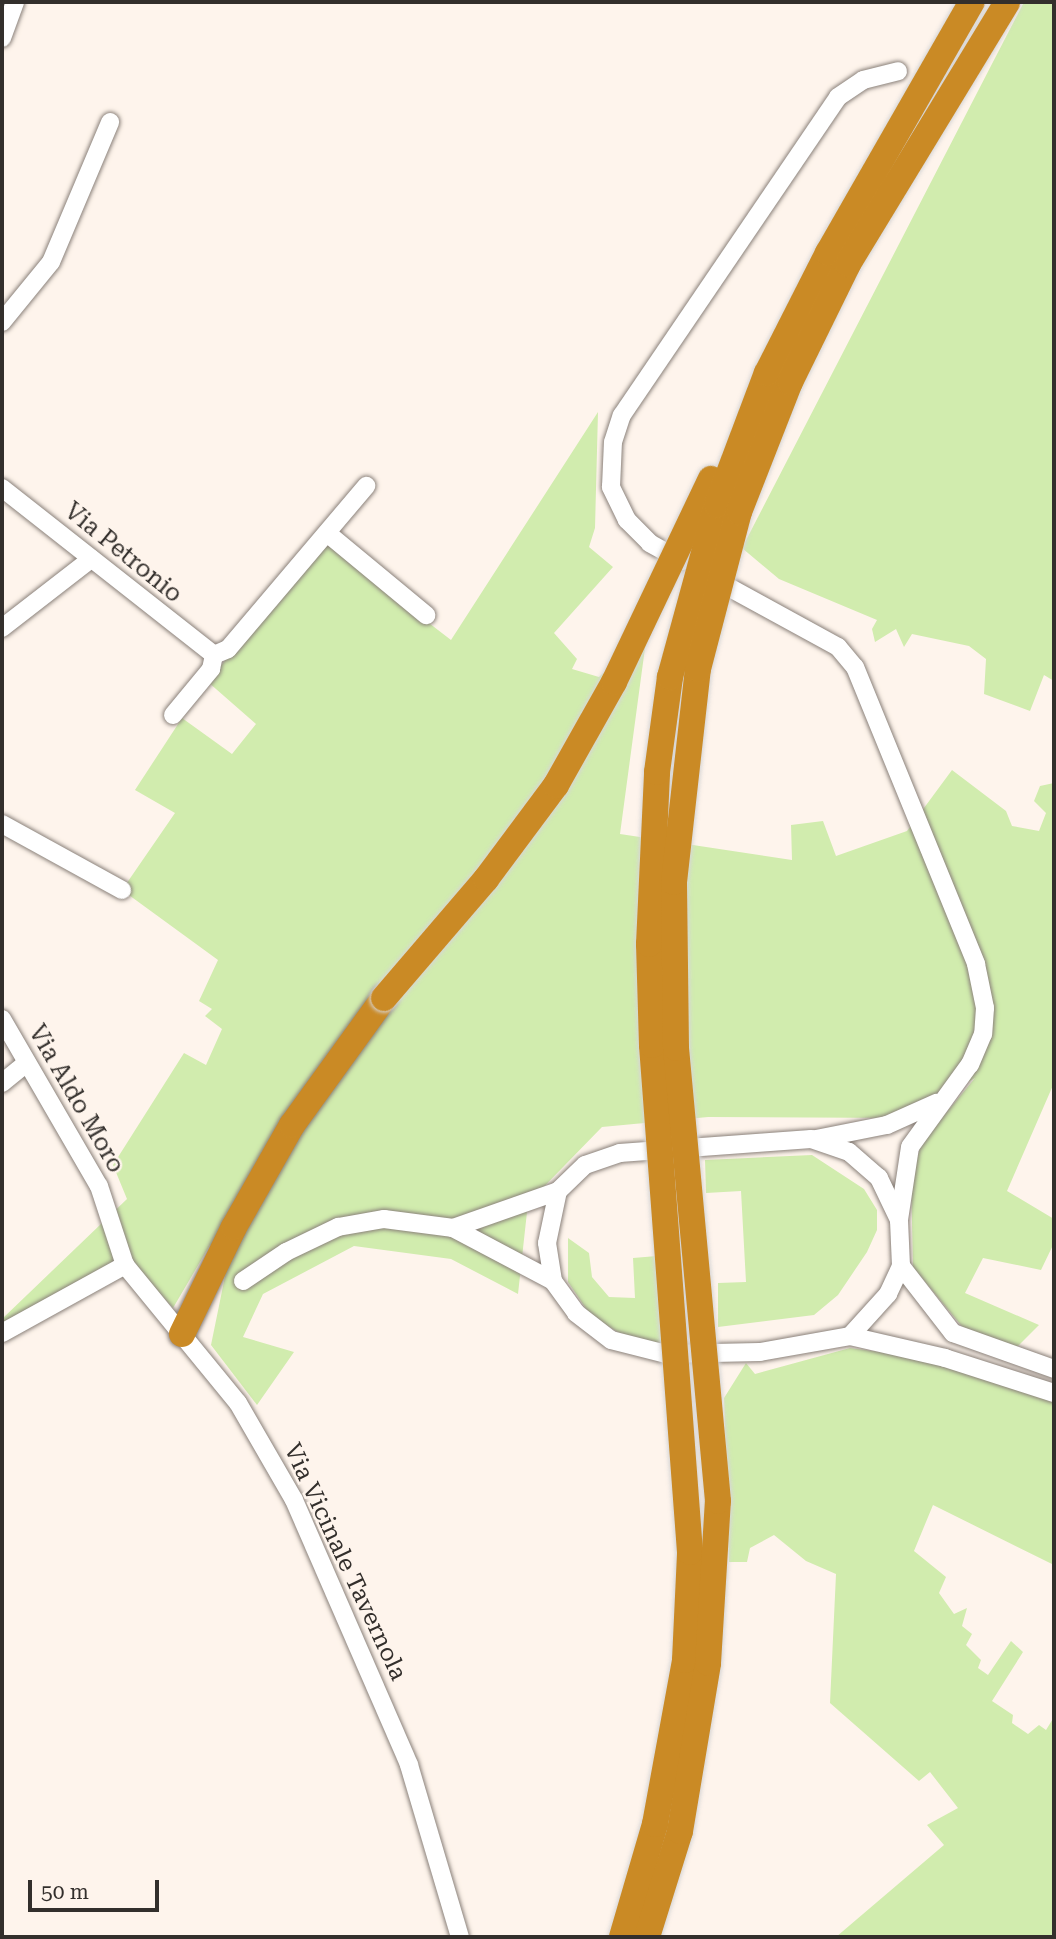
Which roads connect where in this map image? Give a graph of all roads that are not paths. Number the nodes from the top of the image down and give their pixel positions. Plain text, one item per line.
1 (15, 2) edge
2 (972, 2) edge
3 (1007, 2) edge
4 (2, 38) edge
5 (898, 71) dead end
6 (110, 122) dead end
7 (2, 321) edge
8 (757, 395) junction
9 (366, 486) dead end
10 (2, 488) edge
11 (327, 533) junction
12 (91, 559) junction
13 (426, 615) dead end
14 (2, 628) edge
15 (214, 655) junction
16 (173, 715) dead end
17 (2, 824) edge
18 (122, 890) dead end
19 (2, 1019) edge
20 (27, 1063) junction
21 (2, 1083) edge
22 (945, 1097) junction
23 (811, 1139) junction
24 (558, 1191) junction
25 (105, 1203) joint
26 (899, 1220) junction
27 (453, 1228) junction
28 (125, 1265) junction
29 (901, 1266) junction
30 (243, 1281) dead end
31 (554, 1281) junction
32 (2, 1333) edge
33 (182, 1334) junction
34 (850, 1336) junction
35 (1054, 1369) edge
36 (1054, 1393) edge
37 (460, 1937) edge
38 (622, 1937) edge
39 (647, 1937) edge

1 - 4 street
2 - 8 highway, bridge
3 - 39 highway, bridge
5 - 22 street
6 - 7 street
8 - 33 highway, bridge
8 - 38 highway, bridge
9 - 11 street
10 - 12 street, Via Petronio
11 - 13 street
11 - 15 street
12 - 14 street
12 - 15 street, Via Petronio
15 - 16 street
17 - 18 street
19 - 20 street, Via Aldo Moro
20 - 21 street
20 - 25 street, Via Aldo Moro
22 - 23 street
22 - 26 street
23 - 24 street
23 - 26 street
24 - 27 street
24 - 31 street
25 - 28 street, Via Vicinale Tavernola
26 - 29 street
27 - 30 street
27 - 31 street
28 - 32 street
28 - 33 street, Via Vicinale Tavernola
29 - 34 street
29 - 35 street
31 - 34 street
33 - 37 street, Via Vicinale Tavernola
34 - 36 street

